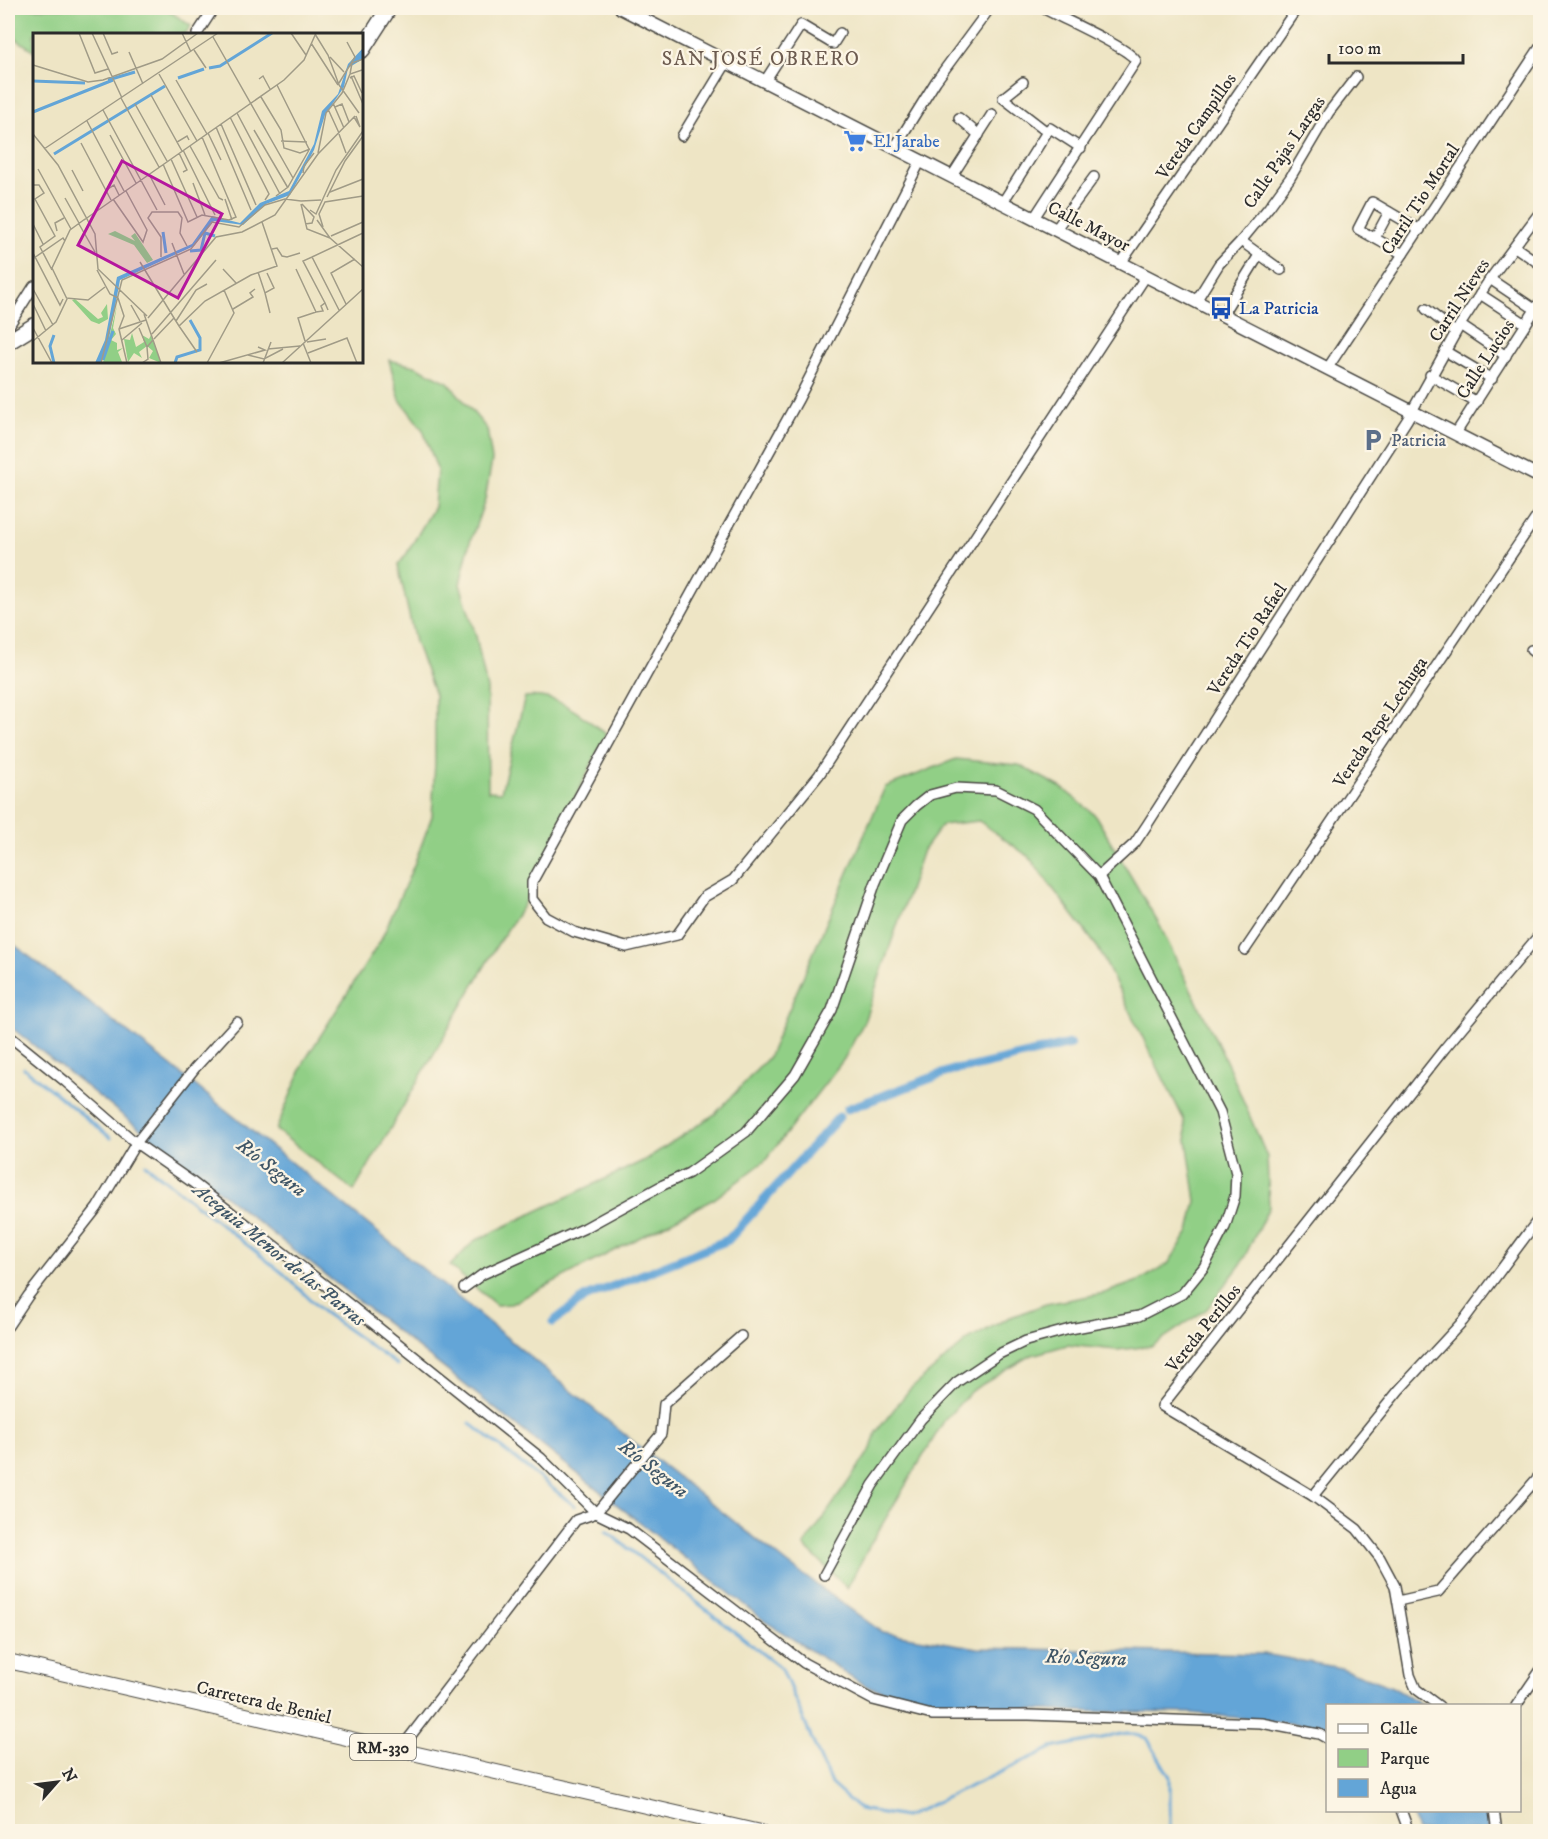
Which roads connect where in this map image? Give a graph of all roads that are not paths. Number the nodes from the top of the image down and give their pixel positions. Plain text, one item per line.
1 (214, 8) edge
2 (387, 8) edge
3 (621, 8) edge
4 (1043, 8) edge
5 (1297, 8) edge
6 (986, 9) edge
7 (635, 11) edge
8 (198, 33) edge
9 (840, 33) dead end
10 (1540, 47) edge
11 (363, 48) edge
12 (727, 62) junction
13 (1356, 77) dead end
14 (765, 81) junction
15 (1023, 82) dead end
16 (992, 114) dead end
17 (959, 118) dead end
18 (1047, 132) junction
19 (978, 135) junction
20 (682, 136) dead end
21 (895, 147) junction
22 (1081, 148) junction
23 (921, 160) junction
24 (952, 176) junction
25 (1094, 177) dead end
26 (1003, 202) junction
27 (1389, 212) junction
28 (1540, 212) edge
29 (1034, 218) junction
30 (1532, 224) junction
31 (1056, 229) junction
32 (1420, 230) junction
33 (1540, 231) edge
34 (1375, 238) junction
35 (1241, 241) junction
36 (1515, 247) junction
37 (1403, 254) junction
38 (1259, 255) junction
39 (1121, 263) junction
40 (1540, 264) edge
41 (1281, 270) dead end
42 (1146, 276) junction
43 (1490, 279) junction
44 (33, 288) edge
45 (1480, 294) junction
46 (1196, 301) junction
47 (1538, 306) edge
48 (1426, 309) dead end
49 (1222, 315) junction
50 (1526, 324) junction
51 (8, 327) edge
52 (33, 327) edge
53 (1458, 328) junction
54 (8, 342) edge
55 (1445, 351) junction
56 (1506, 356) junction
57 (1327, 369) junction
58 (1430, 375) junction
59 (1492, 378) junction
60 (1477, 402) junction
61 (1411, 411) junction
62 (1456, 434) junction
63 (1540, 477) edge
64 (1540, 512) edge
65 (1531, 650) dead end
66 (1540, 657) edge
67 (1099, 876) junction
68 (1540, 933) edge
69 (1245, 950) dead end
70 (237, 1022) dead end
71 (8, 1035) edge
72 (135, 1143) junction
73 (1540, 1217) edge
74 (464, 1288) dead end
75 (8, 1326) edge
76 (741, 1336) dead end
77 (1540, 1475) edge
78 (1313, 1496) junction
79 (596, 1513) junction
80 (824, 1575) dead end
81 (1398, 1601) junction
82 (8, 1661) edge
83 (1540, 1671) edge
84 (1436, 1704) edge
85 (1517, 1704) edge
86 (1326, 1738) edge
87 (399, 1751) junction
88 (1402, 1812) edge
89 (1494, 1812) edge
90 (759, 1832) edge
91 (1409, 1832) edge
92 (1497, 1832) edge

1 - 8 street
2 - 11 highway
3 - 7 main road, Calle Mayor
4 - 22 street
5 - 39 street, Vereda Campillos
6 - 21 street
7 - 12 main road, Calle Mayor
9 - 14 street
10 - 32 street, Carril Tio Mortal
12 - 14 main road, Calle Mayor
12 - 20 street
13 - 35 street, Calle Pajas Largas
14 - 21 main road, Calle Mayor
15 - 18 street
16 - 19 street
17 - 19 street
18 - 22 street
18 - 26 street
19 - 24 street
21 - 23 main road, Calle Mayor
22 - 29 street
23 - 24 main road, Calle Mayor
23 - 42 street
24 - 26 main road, Calle Mayor
25 - 31 street
26 - 29 main road, Calle Mayor
27 - 32 street
27 - 34 street
27 - 34 street
28 - 30 street, Carril Nieves
29 - 31 main road, Calle Mayor
30 - 33 street
30 - 36 street, Carril Nieves
31 - 39 main road, Calle Mayor
32 - 37 street, Carril Tio Mortal
34 - 37 street
35 - 38 street
35 - 46 street, Calle Pajas Largas
36 - 40 street
36 - 43 street, Carril Nieves
37 - 57 street, Carril Tio Mortal
38 - 41 street
38 - 49 street
39 - 42 main road, Calle Mayor
42 - 46 main road, Calle Mayor
43 - 45 street, Carril Nieves
43 - 47 street
44 - 51 street
45 - 50 street
45 - 53 street, Carril Nieves
46 - 49 main road, Calle Mayor
47 - 50 street, Calle Lucios
48 - 53 street
49 - 57 main road, Calle Mayor
50 - 56 street, Calle Lucios
52 - 54 highway
53 - 55 street, Carril Nieves
53 - 56 street
55 - 58 street, Carril Nieves
55 - 59 street
56 - 59 street, Calle Lucios
57 - 61 main road, Calle Mayor
58 - 60 street
58 - 61 street, Carril Nieves
59 - 60 street, Calle Lucios
60 - 62 street, Calle Lucios
61 - 62 main road, Calle Mayor
61 - 67 street, Vereda Tio Rafael
62 - 63 main road, Calle Mayor
64 - 69 street, Vereda Pepe Lechuga
65 - 66 street
67 - 74 street
67 - 80 street
68 - 78 street, Vereda Perillos
70 - 72 street
71 - 72 street
72 - 75 street
72 - 79 street
73 - 78 street
76 - 79 street
77 - 81 street
78 - 81 street, Vereda Perillos
79 - 86 street
79 - 87 street
81 - 84 street, Vereda Perillos
82 - 87 main road, Carretera de Beniel / RM-330
83 - 85 street
87 - 90 main road, Carretera de Beniel / RM-330
88 - 91 street
89 - 92 street

